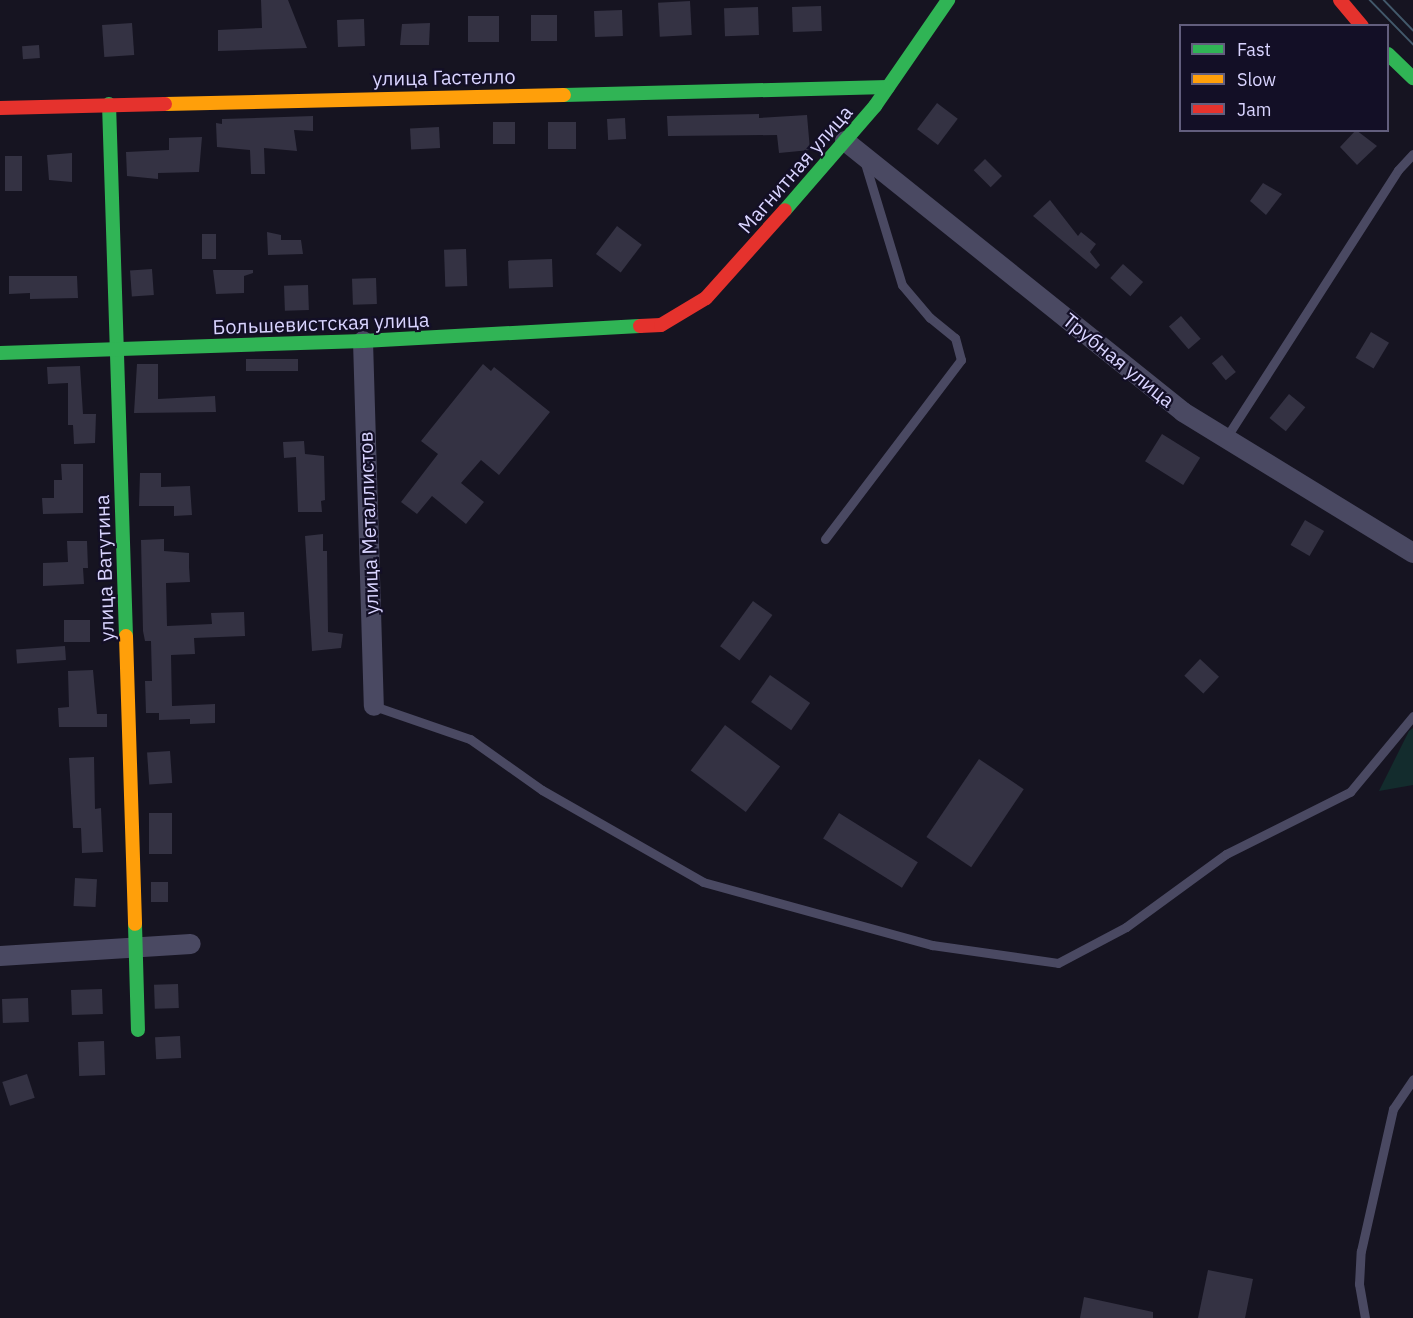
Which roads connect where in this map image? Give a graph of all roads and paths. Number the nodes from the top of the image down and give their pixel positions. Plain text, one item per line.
1 (948, 0) edge
2 (1340, 0) edge
3 (1360, 24) edge
4 (1389, 55) edge
5 (1413, 78) edge
6 (888, 87) junction
7 (109, 104) junction
8 (0, 108) edge
9 (845, 141) junction
10 (1413, 154) edge
11 (862, 155) junction
12 (642, 328) joint
13 (363, 341) junction
14 (118, 349) junction
15 (0, 353) edge
16 (1227, 438) junction
17 (825, 539) dead end
18 (1413, 553) edge
19 (374, 706) joint
20 (1413, 716) edge
21 (191, 945) dead end
22 (134, 946) junction
23 (0, 957) edge
24 (138, 1030) dead end
25 (1413, 1079) edge
26 (1365, 1318) edge

1 - 6 street, Магнитная улица
2 - 3 street
4 - 5 street
6 - 7 street, улица Гастелло
6 - 9 street, Магнитная улица
7 - 8 street, улица Гастелло
7 - 14 street, улица Ватутина
9 - 11 street, Трубная улица
9 - 12 street, Магнитная улица
10 - 16 lane
11 - 16 street, Трубная улица
11 - 17 lane
12 - 13 street, Большевистская улица
13 - 14 street, Большевистская улица
13 - 19 street, улица Металлистов
14 - 15 street, Большевистская улица
14 - 22 street, улица Ватутина
16 - 18 street, Трубная улица
19 - 20 lane
21 - 22 street
22 - 23 street
22 - 24 street, улица Ватутина
25 - 26 lane

